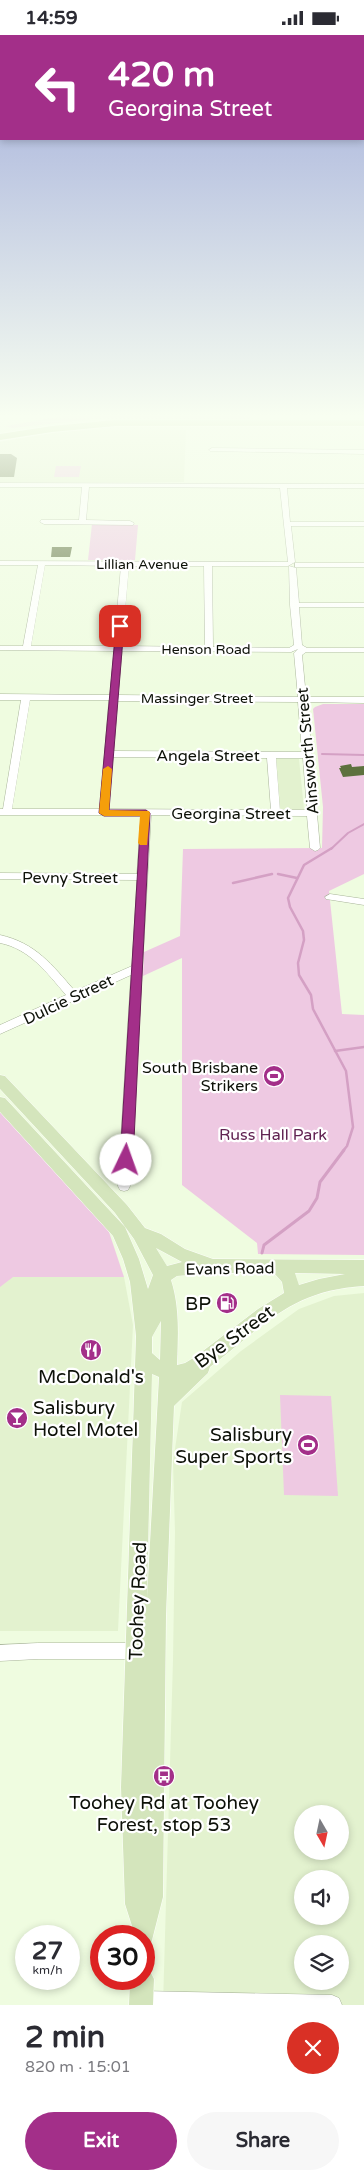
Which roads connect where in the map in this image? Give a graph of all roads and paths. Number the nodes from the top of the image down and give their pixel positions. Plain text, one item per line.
1 (84, 507) edge
2 (285, 507) edge
3 (44, 522) dead end
4 (82, 522) junction
5 (130, 523) dead end
6 (288, 524) junction
7 (364, 524) edge
8 (0, 563) edge
9 (42, 563) junction
10 (125, 564) junction
11 (208, 564) junction
12 (292, 565) junction
13 (364, 565) edge
14 (294, 605) junction
15 (364, 605) edge
16 (0, 648) edge
17 (27, 648) junction
18 (118, 649) junction
19 (209, 649) junction
20 (298, 650) junction
21 (364, 650) edge
22 (0, 697) edge
23 (26, 697) junction
24 (114, 698) junction
25 (302, 699) junction
26 (364, 701) edge
27 (109, 754) junction
28 (271, 755) junction
29 (307, 755) junction
30 (3, 812) edge
31 (104, 813) junction
32 (146, 813) junction
33 (312, 813) junction
34 (276, 814) junction
35 (316, 848) dead end
36 (0, 876) edge
37 (141, 877) junction
38 (330, 897) dead end
39 (364, 902) edge
40 (0, 939) edge
41 (136, 967) junction
42 (73, 996) junction
43 (0, 1030) edge
44 (0, 1080) edge
45 (0, 1102) edge
46 (124, 1186) dead end
47 (140, 1233) junction
48 (213, 1266) junction
49 (277, 1266) junction
50 (364, 1267) edge
51 (163, 1276) junction
52 (364, 1279) edge
53 (293, 1295) junction
54 (144, 1345) junction
55 (204, 1361) junction
56 (168, 1372) junction
57 (166, 1403) junction
58 (145, 1651) junction
59 (0, 1653) edge
60 (146, 1925) edge
61 (141, 1995) edge
62 (332, 2005) edge

1 - 4 street
2 - 6 street, Ainsworth Street
3 - 4 street
4 - 5 street
6 - 7 street
6 - 12 street, Ainsworth Street
8 - 9 street, Lillian Avenue
9 - 10 street, Lillian Avenue
9 - 17 street
10 - 11 street, Lillian Avenue
10 - 18 street
11 - 12 street, Lillian Avenue
11 - 19 street
12 - 13 street, Lillian Avenue
12 - 14 street, Ainsworth Street
14 - 15 street
14 - 20 street, Ainsworth Street
16 - 17 street, Henson Road
17 - 18 street, Henson Road
18 - 19 street, Henson Road
18 - 24 street
19 - 20 street, Henson Road
20 - 21 street, Henson Road
20 - 25 street, Ainsworth Street
22 - 23 street, Massinger Street
23 - 24 street, Massinger Street
23 - 30 street
24 - 25 street, Massinger Street
24 - 27 street
25 - 26 street, Massinger Street
25 - 29 street, Ainsworth Street
27 - 28 street, Angela Street
27 - 31 street
28 - 29 street, Angela Street
28 - 34 street
29 - 33 street, Ainsworth Street
30 - 31 street, Georgina Street
31 - 32 street, Georgina Street
32 - 34 street, Georgina Street
32 - 37 street
33 - 34 street, Georgina Street
33 - 35 street, Ainsworth Street
36 - 37 street, Pevny Street
37 - 41 street
38 - 39 street
40 - 42 street
41 - 42 street, Dulcie Street
41 - 46 street
42 - 43 street, Dulcie Street
44 - 47 main road
45 - 54 main road, Toohey Road
47 - 48 main road
47 - 51 main road, Toohey Road
48 - 49 main road, Evans Road
48 - 51 main road, Evans Road
49 - 50 main road, Evans Road
49 - 53 main road
51 - 54 main road, Evans Road
51 - 56 main road, Toohey Road
52 - 53 main road, Bye Street
53 - 55 main road, Bye Street
54 - 56 main road
54 - 58 main road, Toohey Road
55 - 56 main road, Bye Street
55 - 57 main road
56 - 57 main road, Toohey Road
57 - 58 main road, Toohey Road
58 - 59 street
58 - 60 main road, Toohey Road
61 - 62 street

